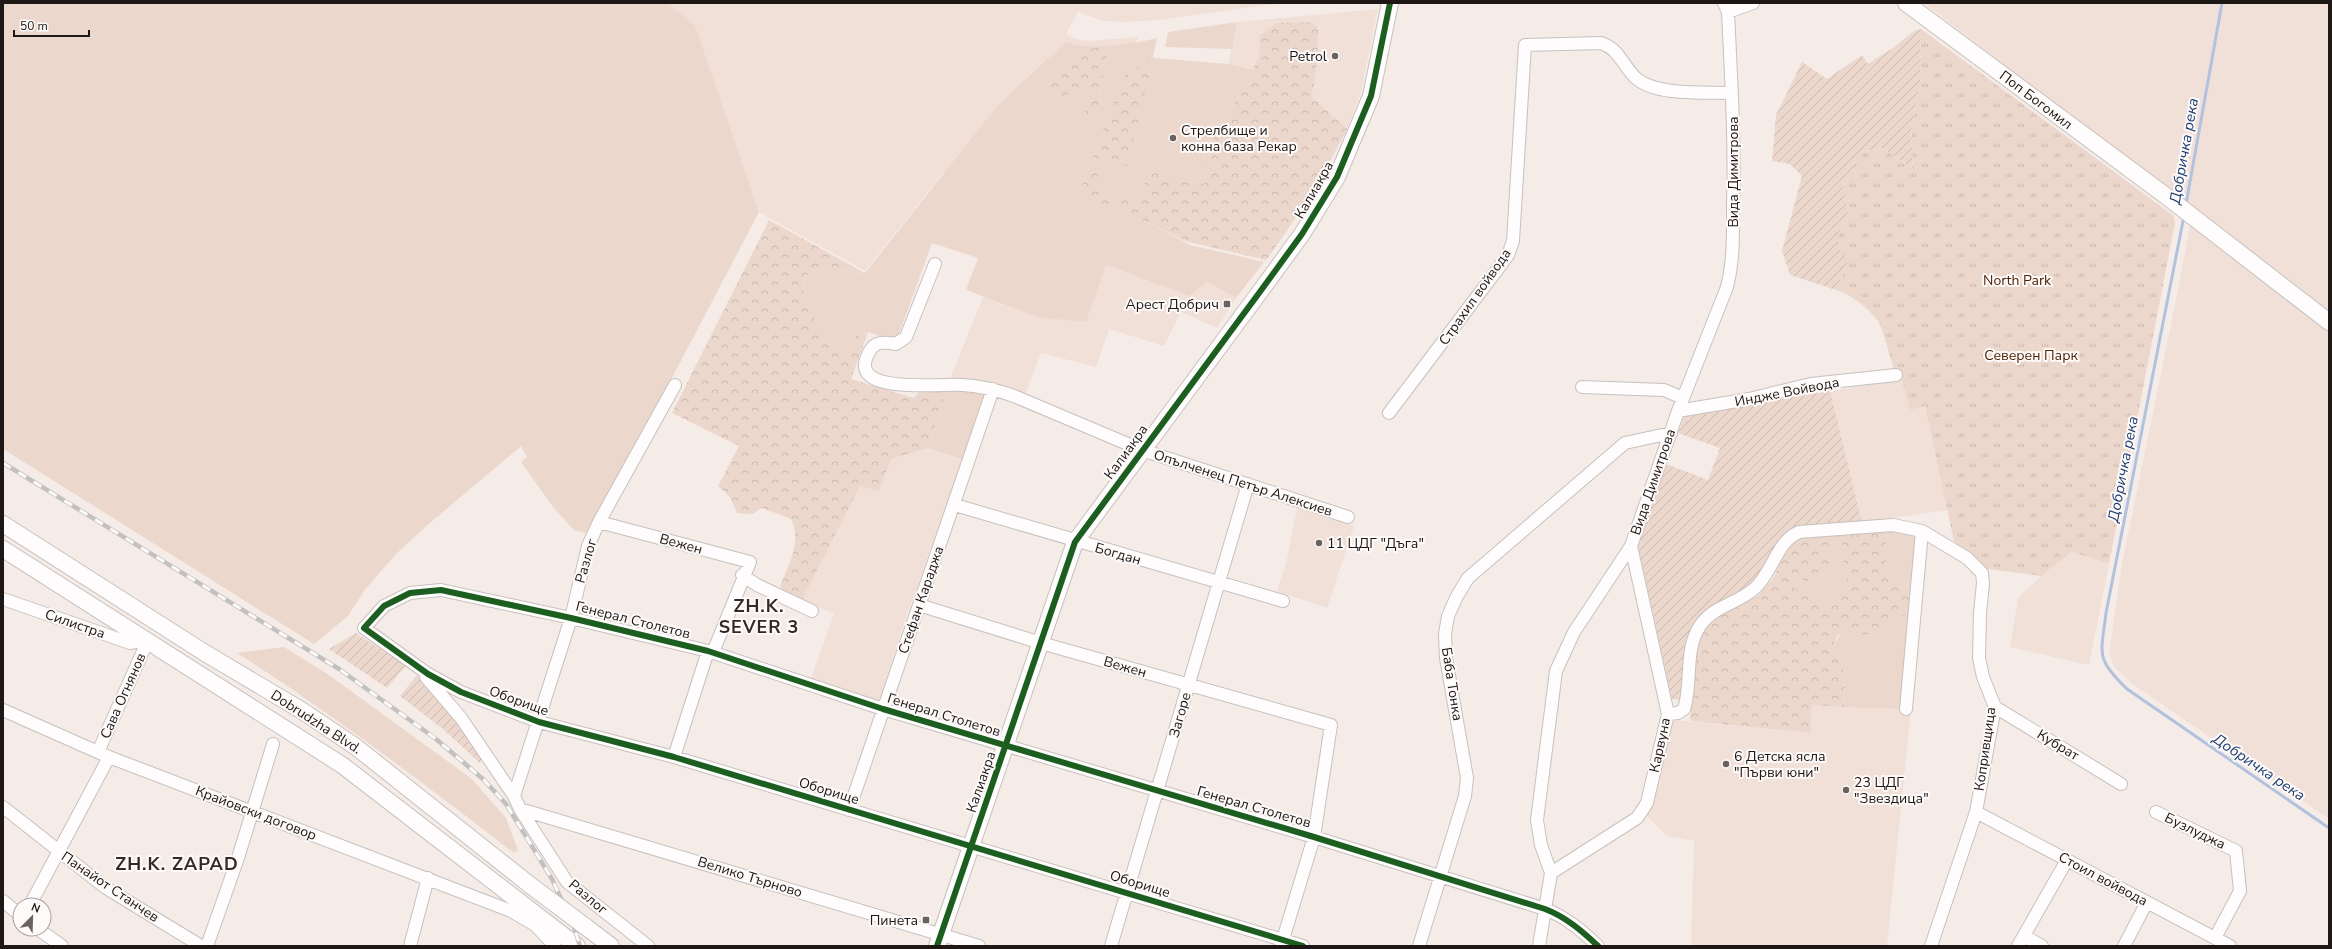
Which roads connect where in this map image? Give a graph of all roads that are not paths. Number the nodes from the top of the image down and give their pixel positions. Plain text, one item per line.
1 (1390, 3) edge
2 (1753, 3) edge
3 (1906, 3) edge
4 (1726, 7) edge
5 (1732, 93) junction
6 (935, 264) dead end
7 (2329, 322) edge
8 (1896, 375) dead end
9 (675, 385) dead end
10 (1582, 387) dead end
11 (993, 389) junction
12 (1683, 398) junction
13 (1678, 411) junction
14 (1389, 413) dead end
15 (1671, 433) junction
16 (1142, 450) junction
17 (1248, 484) junction
18 (955, 505) junction
19 (1348, 517) dead end
20 (598, 522) junction
21 (3, 524) edge
22 (1922, 531) junction
23 (1075, 542) junction
24 (1631, 546) junction
25 (3, 549) edge
26 (742, 575) junction
27 (1219, 583) junction
28 (3, 600) edge
29 (1283, 601) dead end
30 (919, 605) junction
31 (812, 611) dead end
32 (571, 618) junction
33 (364, 628) joint
34 (148, 640) junction
35 (1041, 643) junction
36 (710, 652) junction
37 (413, 663) junction
38 (1189, 685) junction
39 (1994, 707) junction
40 (882, 709) junction
41 (1906, 709) dead end
42 (3, 710) edge
43 (1668, 714) junction
44 (539, 722) junction
45 (273, 744) dead end
46 (1005, 747) junction
47 (104, 755) junction
48 (674, 757) junction
49 (2121, 784) dead end
50 (1157, 791) junction
51 (514, 796) junction
52 (3, 807) edge
53 (520, 809) junction
54 (849, 810) junction
55 (252, 811) junction
56 (1976, 812) junction
57 (2156, 812) dead end
58 (1314, 837) junction
59 (971, 846) junction
60 (58, 852) junction
61 (2067, 860) junction
62 (1551, 873) junction
63 (1440, 877) junction
64 (428, 878) junction
65 (1126, 893) junction
66 (34, 897) edge
67 (3, 900) edge
68 (2147, 902) junction
69 (12, 908) edge
70 (518, 908) junction
71 (1545, 909) junction
72 (49, 937) edge
73 (2215, 938) junction
74 (939, 940) edge
75 (2021, 941) edge
76 (1282, 943) edge
77 (62, 946) edge
78 (201, 946) edge
79 (207, 946) edge
80 (410, 946) edge
81 (555, 946) edge
82 (576, 946) edge
83 (611, 946) edge
84 (648, 946) edge
85 (979, 946) edge
86 (1111, 946) edge
87 (1303, 946) edge
88 (1419, 946) edge
89 (1539, 946) edge
90 (1598, 946) edge
91 (1931, 946) edge
92 (2042, 946) edge
93 (2124, 946) edge
94 (2230, 946) edge

1 - 16 street, Калиакра
2 - 4 street
3 - 7 street, Поп Богомил
4 - 5 street, Вида Димитрова
5 - 12 street, Вида Димитрова
5 - 14 street, Страхил войвода
6 - 11 street, Опълченец Петър Алексиев
8 - 13 street, Индже Войвода
9 - 20 street, Разлог
10 - 12 street
11 - 16 street, Опълченец Петър Алексиев
11 - 18 street, Стефан Караджа
12 - 13 street, Вида Димитрова
13 - 15 street, Вида Димитрова
15 - 24 street, Вида Димитрова
15 - 63 street, Баба Тонка
16 - 17 street, Опълченец Петър Алексиев
16 - 23 street, Калиакра
17 - 19 street, Опълченец Петър Алексиев
17 - 27 street, Загоре
18 - 23 street, Богдан
18 - 30 street, Стефан Караджа
20 - 26 street, Вежен
20 - 32 street, Разлог
21 - 83 street, Dobrudzha Blvd., bridge
22 - 39 street, Копривщица
22 - 41 street
22 - 43 street, Копривщица
23 - 27 street, Богдан
23 - 35 street, Калиакра
24 - 43 street, Карвуна
24 - 62 street, Вида Димитрова
25 - 34 street, Dobrudzha Blvd.
26 - 31 street
26 - 36 street, Вежен
27 - 29 street, Богдан
27 - 38 street, Загоре
28 - 34 street, Силистра
30 - 35 street, Вежен
30 - 40 street, Стефан Караджа
32 - 33 street, Генерал Столетов
32 - 36 street, Генерал Столетов
32 - 44 street, Разлог
33 - 37 street, Оборище
34 - 47 street, Сава Огнянов
34 - 70 street, Dobrudzha Blvd.
35 - 38 street, Вежен
35 - 46 street, Калиакра
36 - 40 street, Генерал Столетов
36 - 48 street
37 - 44 street, Оборище
37 - 51 street, Разлог
38 - 50 street, Загоре
38 - 58 street, Вежен
39 - 49 street, Кубрат
39 - 56 street, Копривщица
40 - 46 street, Генерал Столетов
40 - 54 street, Стефан Караджа
42 - 47 street, Крайовски договор
43 - 62 street, Карвуна
44 - 48 street, Оборище
44 - 51 street, Разлог
45 - 55 street
46 - 50 street, Генерал Столетов
46 - 59 street, Калиакра
47 - 55 street, Крайовски договор
47 - 60 street, Сава Огнянов
48 - 54 street, Оборище
50 - 58 street, Генерал Столетов
50 - 65 street, Загоре
51 - 53 street, Разлог
52 - 60 street, Панайот Станчев
53 - 74 street, Велико Търново
53 - 84 street, Разлог
54 - 59 street, Оборище
55 - 64 street, Крайовски договор
55 - 79 street
56 - 61 street, Стоил войвода
56 - 91 street, Копривщица
57 - 73 street, Бузлуджа
58 - 63 street, Генерал Столетов
58 - 76 street
59 - 65 street, Оборище
59 - 74 street, Калиакра
60 - 66 street, Сава Огнянов
60 - 78 street, Панайот Станчев
61 - 68 street, Стоил войвода
61 - 75 street
62 - 71 street, Вида Димитрова
63 - 71 street, Генерал Столетов
63 - 88 street, Баба Тонка
64 - 70 street, Крайовски договор
64 - 80 street
65 - 76 street, Оборище
65 - 86 street, Загоре
67 - 69 street
68 - 73 street, Стоил войвода
68 - 93 street
70 - 81 street
70 - 82 street, Dobrudzha Blvd.
71 - 89 street, Вида Димитрова
71 - 90 street, Генерал Столетов
72 - 77 street
73 - 94 street, Стоил войвода
74 - 85 street, Велико Търново
75 - 92 street
76 - 87 street, Оборище

